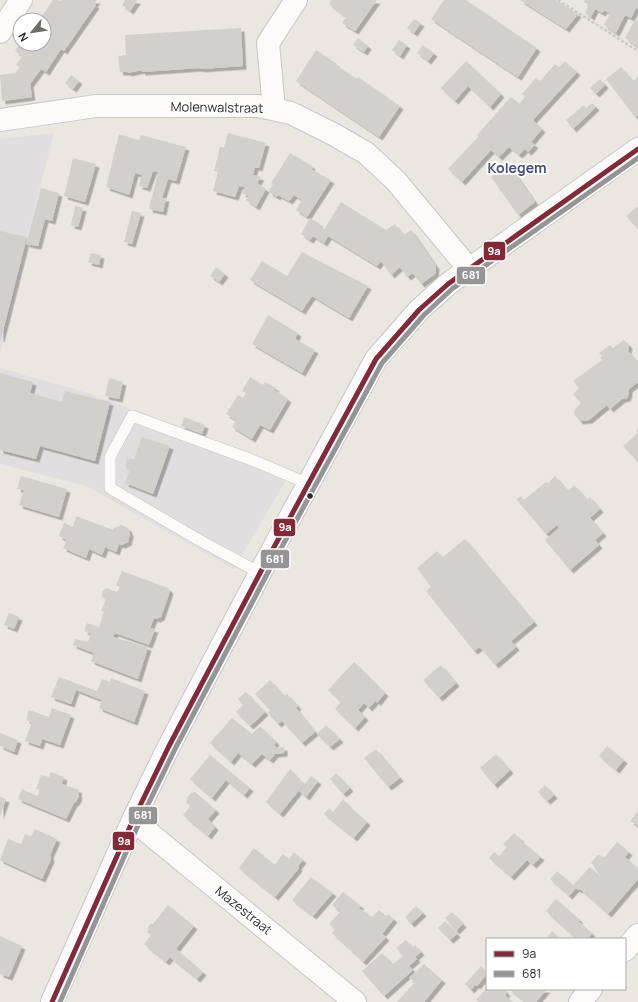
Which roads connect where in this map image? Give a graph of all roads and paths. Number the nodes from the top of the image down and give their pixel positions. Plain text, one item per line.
1 (22, 0) edge
2 (296, 0) edge
3 (558, 0) edge
4 (0, 32) edge
5 (638, 52) edge
6 (274, 109) junction
7 (0, 120) edge
8 (638, 149) edge
9 (469, 269) junction
10 (309, 484) junction
11 (260, 573) junction
12 (133, 820) junction
13 (638, 935) edge
14 (626, 949) edge
15 (590, 990) edge
16 (52, 1002) edge
17 (355, 1002) edge
18 (580, 1002) edge

1 - 4 street
2 - 6 street
3 - 5 path
6 - 7 street, Molenwalstraat
6 - 9 street, Molenwalstraat
8 - 9 street
9 - 10 street
10 - 11 street
10 - 11 lane
11 - 12 street
12 - 16 street
12 - 17 street, Mazestraat
13 - 14 street
15 - 18 street

